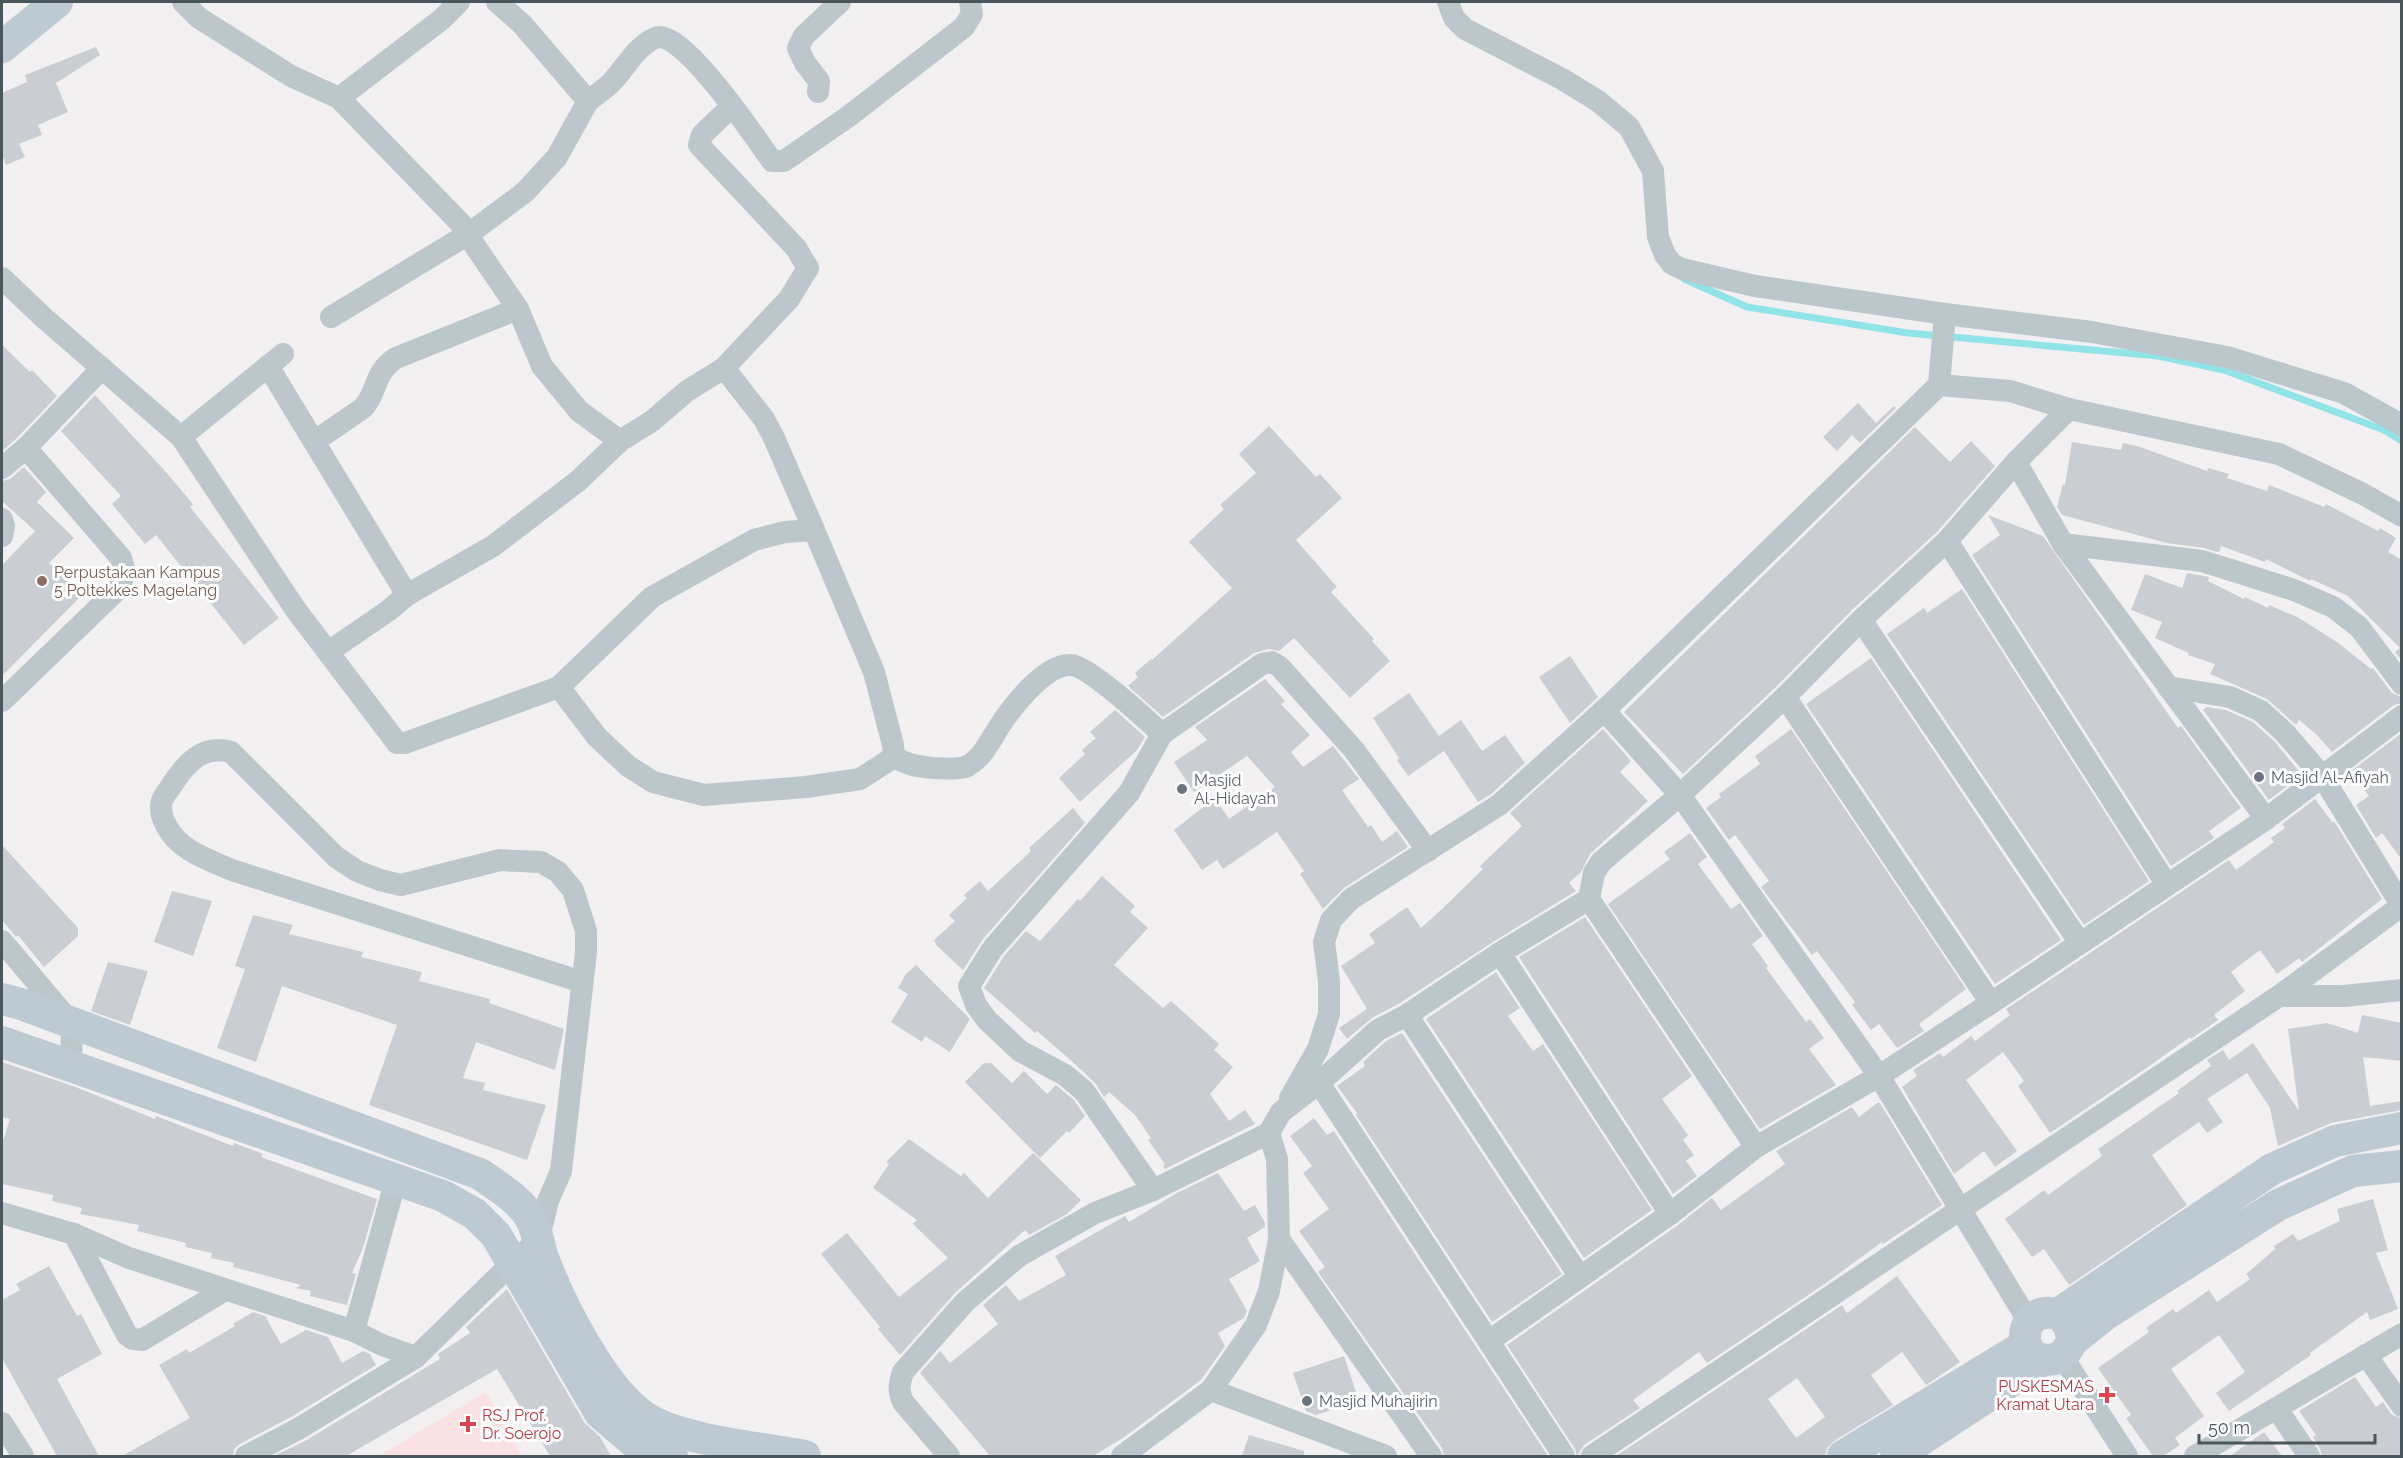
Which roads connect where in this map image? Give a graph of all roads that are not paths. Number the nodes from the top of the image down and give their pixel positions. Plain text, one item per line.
1 (57, 2) edge
2 (183, 2) edge
3 (459, 2) edge
4 (497, 2) edge
5 (840, 2) edge
6 (970, 2) edge
7 (1448, 2) edge
8 (2, 47) edge
9 (818, 92) dead end
10 (339, 98) junction
11 (588, 101) junction
12 (732, 106) junction
13 (470, 233) junction
14 (2, 278) edge
15 (518, 309) junction
16 (1945, 314) junction
17 (331, 317) dead end
18 (102, 368) junction
19 (724, 368) junction
20 (1940, 372) junction
21 (2069, 409) junction
22 (2402, 425) edge
23 (181, 437) junction
24 (315, 441) junction
25 (620, 441) junction
26 (26, 447) junction
27 (2016, 462) junction
28 (2, 468) edge
29 (2402, 516) edge
30 (2, 519) edge
31 (814, 530) junction
32 (2, 536) edge
33 (1947, 541) junction
34 (2063, 544) junction
35 (407, 595) junction
36 (1861, 620) junction
37 (328, 652) junction
38 (2402, 684) edge
39 (559, 687) junction
40 (2168, 687) junction
41 (1785, 697) junction
42 (2, 701) edge
43 (1604, 710) junction
44 (2402, 716) edge
45 (1162, 734) junction
46 (902, 761) junction
47 (2322, 776) junction
48 (1680, 795) junction
49 (2266, 819) junction
50 (1428, 851) junction
51 (2167, 885) junction
52 (1589, 899) junction
53 (2401, 906) edge
54 (2, 941) edge
55 (2080, 943) junction
56 (1500, 953) junction
57 (582, 982) junction
58 (2402, 990) edge
59 (2279, 996) junction
60 (2, 999) edge
61 (1991, 1003) junction
62 (1407, 1015) junction
63 (72, 1024) junction
64 (2, 1042) edge
65 (71, 1067) junction
66 (1880, 1076) junction
67 (1319, 1083) junction
68 (1281, 1112) junction
69 (2402, 1128) edge
70 (1269, 1133) junction
71 (1756, 1147) junction
72 (2402, 1166) edge
73 (396, 1179) junction
74 (1153, 1190) junction
75 (1962, 1210) junction
76 (2, 1213) edge
77 (1670, 1214) junction
78 (74, 1234) junction
79 (1278, 1239) junction
80 (538, 1241) junction
81 (513, 1262) junction
82 (1580, 1276) junction
83 (225, 1290) junction
84 (354, 1331) junction
85 (2402, 1334) edge
86 (2048, 1340) junction
87 (1489, 1341) junction
88 (2366, 1355) junction
89 (416, 1357) junction
90 (1211, 1390) junction
91 (2402, 1406) edge
92 (2277, 1409) junction
93 (2, 1423) edge
94 (637, 1449) edge
95 (785, 1455) edge
96 (23, 1456) edge
97 (246, 1456) edge
98 (672, 1456) edge
99 (949, 1456) edge
100 (1122, 1456) edge
101 (1386, 1456) edge
102 (1431, 1456) edge
103 (1564, 1456) edge
104 (1592, 1456) edge
105 (1843, 1456) edge
106 (1896, 1456) edge
107 (2127, 1456) edge
108 (2195, 1456) edge
109 (2309, 1456) edge

1 - 8 street
2 - 10 street
3 - 10 street
4 - 11 street
5 - 9 street
6 - 12 street
7 - 16 street
10 - 13 street
11 - 12 street
11 - 13 street
12 - 19 street
13 - 15 street
13 - 17 street
14 - 18 street
15 - 24 street
15 - 25 street
16 - 20 street
16 - 22 street
18 - 23 street
18 - 26 street
19 - 25 street
19 - 31 street
20 - 21 street
20 - 43 street
21 - 27 street
21 - 29 street
23 - 24 street
23 - 37 street
24 - 35 street
25 - 35 street
26 - 28 street
26 - 42 street
27 - 33 street
27 - 34 street
30 - 32 street
31 - 39 street
31 - 46 street
33 - 36 street
33 - 51 street
34 - 38 street
34 - 40 street
35 - 37 street
36 - 41 street
36 - 55 street
37 - 39 street
39 - 46 street
40 - 47 street
40 - 49 street
41 - 48 street
41 - 61 street
43 - 48 street
43 - 50 street
44 - 47 street
45 - 46 street
45 - 50 street
45 - 74 street
47 - 49 street
47 - 53 street
48 - 52 street
48 - 66 street
49 - 51 street
50 - 68 street
51 - 55 street
52 - 56 street
52 - 71 street
53 - 59 street
54 - 63 street
55 - 61 street
56 - 62 street
56 - 77 street
57 - 57 street
57 - 80 street
58 - 59 street
59 - 75 street
60 - 63 street
61 - 66 street
62 - 67 street
62 - 82 street
63 - 65 street
63 - 80 street
64 - 65 street
65 - 73 street
66 - 71 street
66 - 75 street
67 - 68 street
67 - 87 street
68 - 70 street
69 - 86 street
70 - 74 street
70 - 79 street
71 - 77 street
72 - 86 street
73 - 81 street
73 - 84 street
74 - 99 street
75 - 86 street
75 - 104 street
76 - 78 street
77 - 82 street
78 - 83 street
78 - 83 street
79 - 90 street
79 - 102 street
80 - 81 street
80 - 95 street
81 - 89 street
81 - 94 street
82 - 87 street
83 - 84 street
84 - 89 street
85 - 88 street
86 - 105 street
86 - 106 street
86 - 107 street
87 - 103 street
88 - 91 street
88 - 92 street
89 - 97 street
90 - 100 street
90 - 101 street
92 - 108 street
92 - 109 street
93 - 96 street
94 - 98 street

